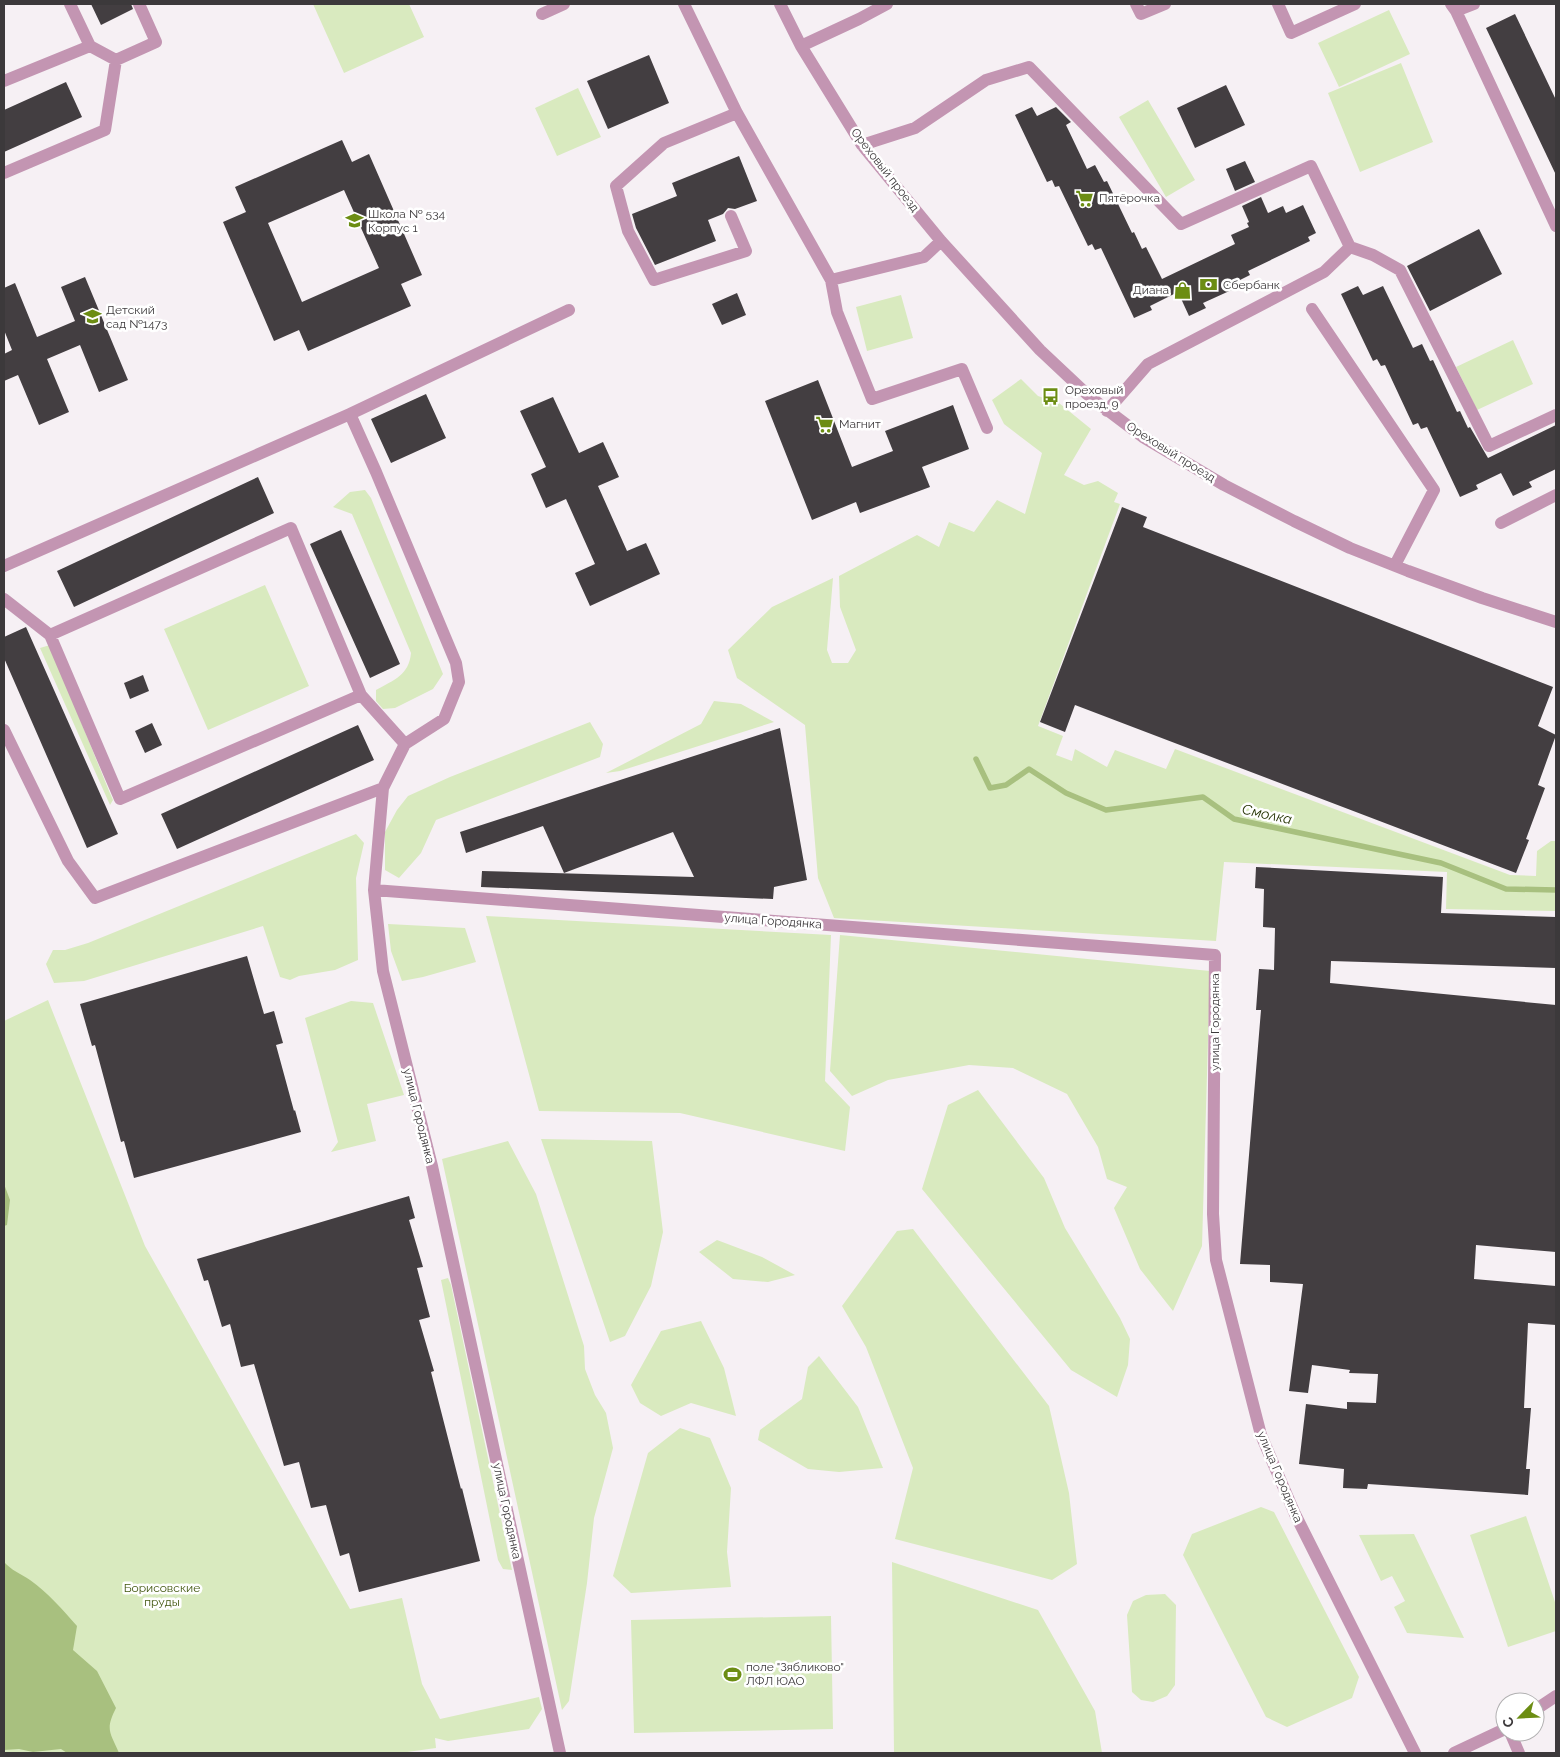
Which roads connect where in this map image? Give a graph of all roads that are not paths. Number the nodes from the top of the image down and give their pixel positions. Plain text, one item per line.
1 (70, 4) edge
2 (139, 4) edge
3 (564, 4) edge
4 (684, 4) edge
5 (780, 4) edge
6 (1136, 4) edge
7 (1165, 4) edge
8 (1278, 4) edge
9 (1355, 4) edge
10 (1474, 4) edge
11 (883, 5) edge
12 (1453, 8) edge
13 (542, 14) dead end
14 (90, 46) junction
15 (801, 46) junction
16 (116, 60) junction
17 (4, 81) edge
18 (737, 114) junction
19 (862, 145) junction
20 (4, 173) edge
21 (731, 216) dead end
22 (1556, 226) edge
23 (940, 240) junction
24 (1350, 247) junction
25 (831, 280) junction
26 (1312, 309) dead end
27 (569, 310) dead end
28 (1108, 411) junction
29 (350, 414) junction
30 (1556, 415) edge
31 (987, 428) dead end
32 (1556, 495) edge
33 (1501, 523) dead end
34 (1395, 565) junction
35 (4, 566) edge
36 (4, 599) edge
37 (1556, 622) edge
38 (50, 635) junction
39 (361, 695) junction
40 (4, 730) edge
41 (405, 744) junction
42 (383, 788) junction
43 (374, 890) junction
44 (1556, 1696) edge
45 (1545, 1703) edge
46 (1495, 1734) edge
47 (560, 1753) edge
48 (1416, 1753) edge
49 (1454, 1753) edge

1 - 14 street
2 - 16 street
3 - 13 street
4 - 18 street
5 - 15 street, Ореховый проезд
6 - 7 street
8 - 9 street
10 - 12 street
11 - 15 street
12 - 22 street
14 - 16 street
14 - 17 street
15 - 19 street, Ореховый проезд
16 - 20 street
18 - 21 street
18 - 25 street
19 - 23 street, Ореховый проезд
19 - 24 street
23 - 25 street
23 - 28 street, Ореховый проезд
24 - 28 street
24 - 30 street
25 - 31 street
26 - 34 street
27 - 29 street
28 - 34 street, Ореховый проезд
29 - 35 street
29 - 41 street
32 - 33 street
34 - 37 street, Ореховый проезд
36 - 38 street
38 - 39 street
38 - 39 street
39 - 41 street
40 - 42 street
41 - 42 street
42 - 43 street
43 - 47 street, улица Городянка
43 - 48 street, улица Городянка
44 - 45 street
46 - 49 street

